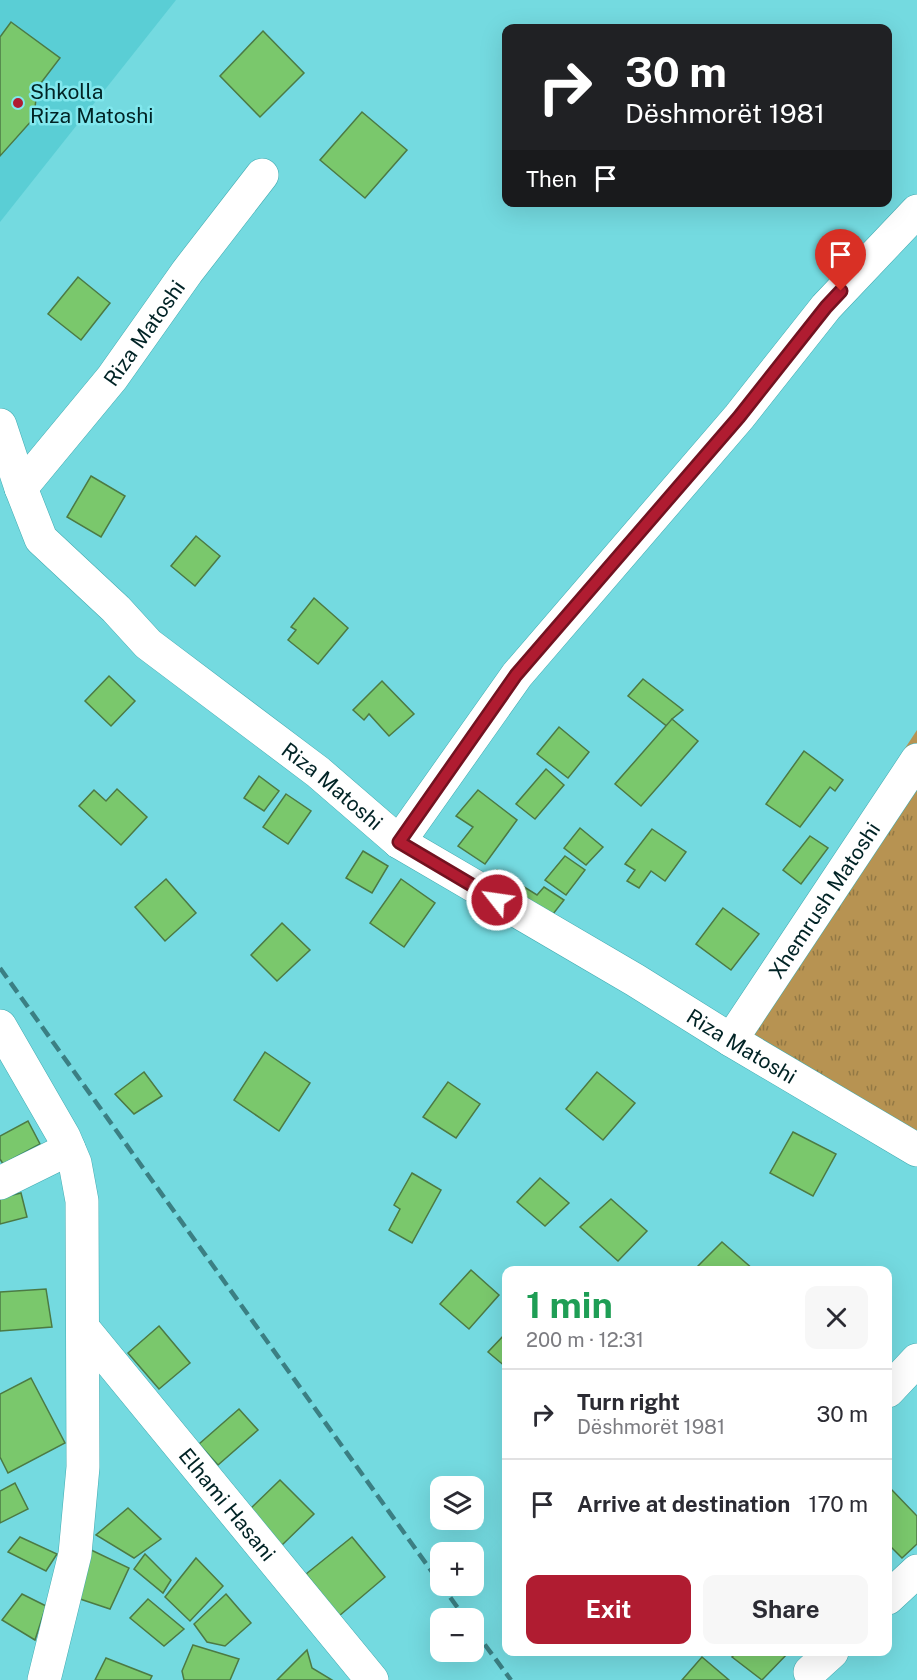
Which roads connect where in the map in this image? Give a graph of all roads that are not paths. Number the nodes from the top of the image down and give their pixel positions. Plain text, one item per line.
1 (262, 175) dead end
2 (917, 211) edge
3 (0, 425) edge
4 (21, 488) junction
5 (917, 760) edge
6 (399, 842) junction
7 (0, 1026) edge
8 (731, 1040) junction
9 (69, 1149) junction
10 (917, 1150) edge
11 (0, 1183) edge
12 (83, 1328) junction
13 (917, 1360) edge
14 (892, 1387) edge
15 (917, 1570) edge
16 (892, 1594) edge
17 (44, 1680) edge
18 (372, 1680) edge

1 - 4 street, Riza Matoshi
2 - 6 street
3 - 4 street, Riza Matoshi
4 - 6 street, Riza Matoshi
5 - 8 street, Xhemrush Matoshi
6 - 8 street, Riza Matoshi
7 - 9 street
8 - 10 street, Riza Matoshi
9 - 11 street
9 - 12 street
12 - 17 street
12 - 18 street, Elhami Hasani
13 - 14 street
15 - 16 street

